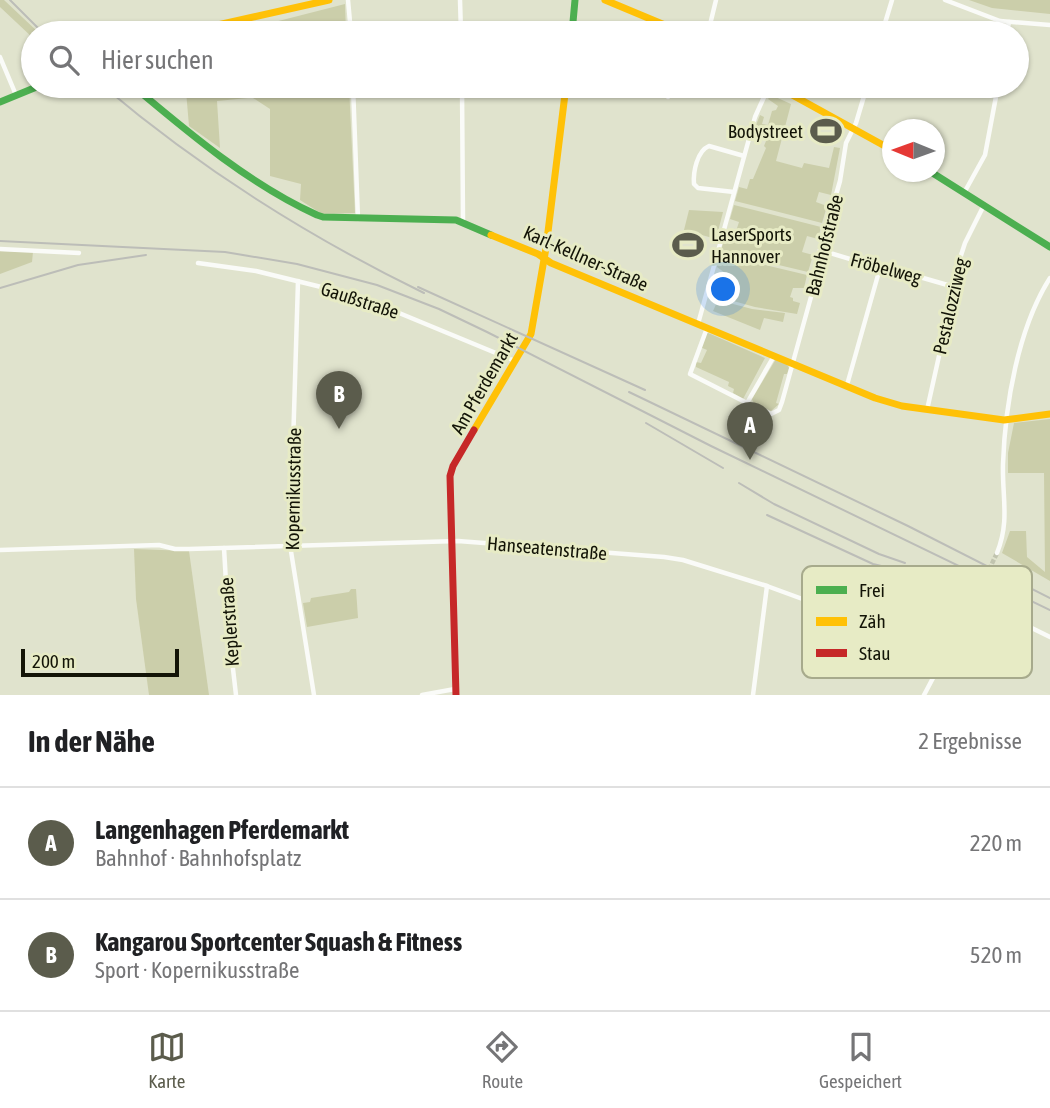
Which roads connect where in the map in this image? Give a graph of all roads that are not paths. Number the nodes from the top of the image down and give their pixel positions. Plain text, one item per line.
1 (329, 0) edge
2 (348, 0) edge
3 (460, 0) edge
4 (575, 0) edge
5 (605, 0) edge
6 (716, 0) edge
7 (892, 0) edge
8 (945, 0) edge
9 (235, 21) edge
10 (350, 21) edge
11 (461, 21) edge
12 (573, 21) edge
13 (655, 21) edge
14 (711, 21) edge
15 (886, 21) edge
16 (1003, 21) edge
17 (1029, 23) edge
18 (1050, 25) edge
19 (0, 57) edge
20 (21, 93) edge
21 (16, 95) junction
22 (148, 98) edge
23 (353, 98) edge
24 (462, 98) edge
25 (565, 98) edge
26 (763, 98) edge
27 (798, 98) edge
28 (863, 98) edge
29 (995, 98) edge
30 (0, 102) edge
31 (853, 128) junction
32 (882, 144) edge
33 (744, 156) junction
34 (945, 180) edge
35 (734, 192) junction
36 (964, 192) junction
37 (984, 205) junction
38 (358, 219) junction
39 (463, 222) junction
40 (1050, 247) edge
41 (0, 249) edge
42 (820, 250) junction
43 (79, 253) dead end
44 (545, 258) junction
45 (198, 262) dead end
46 (880, 268) junction
47 (1050, 278) edge
48 (298, 281) junction
49 (951, 286) junction
50 (698, 324) junction
51 (707, 327) junction
52 (775, 355) junction
53 (516, 362) junction
54 (793, 363) junction
55 (847, 385) junction
56 (747, 403) junction
57 (928, 410) junction
58 (1050, 414) edge
59 (1008, 419) junction
60 (737, 421) dead end
61 (451, 541) junction
62 (290, 545) junction
63 (224, 548) junction
64 (0, 550) edge
65 (997, 554) tunnel mouth
66 (767, 586) junction
67 (802, 599) edge
68 (1032, 628) edge
69 (1050, 637) edge
70 (933, 678) edge
71 (455, 692) edge
72 (236, 695) edge
73 (314, 695) edge
74 (422, 695) edge
75 (753, 695) edge
76 (924, 695) edge

1 - 9 street
2 - 10 street
3 - 11 street
4 - 12 street
5 - 13 street
6 - 14 street
7 - 15 street
8 - 16 street
17 - 18 street
19 - 21 street
20 - 21 street
21 - 30 street
22 - 38 street, Karl-Kellner-Straße
23 - 38 street
24 - 39 street
25 - 44 street, Am Pferdemarkt
26 - 33 street
27 - 31 street
28 - 31 street, Bahnhofstraße
29 - 36 street
31 - 32 street
31 - 42 street, Bahnhofstraße
33 - 35 street
33 - 35 street
34 - 36 street
35 - 50 street
36 - 37 street
37 - 40 street
37 - 49 street, Pestalozziweg
38 - 39 street, Karl-Kellner-Straße
39 - 44 street, Karl-Kellner-Straße
41 - 43 street
42 - 46 street, Fröbelweg
42 - 54 street, Bahnhofstraße
44 - 50 street, Karl-Kellner-Straße
44 - 53 street, Am Pferdemarkt
45 - 48 street, Gaußstraße
46 - 49 street, Fröbelweg
46 - 55 street
47 - 59 street
48 - 53 street, Gaußstraße
48 - 62 street, Kopernikusstraße
49 - 57 street, Pestalozziweg
50 - 51 street, Karl-Kellner-Straße
51 - 52 street, Karl-Kellner-Straße
51 - 56 street
52 - 54 street, Karl-Kellner-Straße
52 - 56 street
53 - 61 street, Am Pferdemarkt
54 - 55 street, Karl-Kellner-Straße
54 - 56 street, Bahnhofstraße
55 - 57 street, Karl-Kellner-Straße
56 - 60 street
57 - 59 street, Karl-Kellner-Straße
58 - 59 street, Karl-Kellner-Straße
59 - 65 street
61 - 62 street, Hanseatenstraße
61 - 66 street, Hanseatenstraße
61 - 71 street, Am Pferdemarkt
62 - 63 street, Hanseatenstraße
62 - 73 street, Kopernikusstraße
63 - 64 street, Hanseatenstraße
63 - 72 street, Keplerstraße
66 - 67 street, Hanseatenstraße
66 - 75 street
68 - 69 street
70 - 76 street
71 - 74 street

